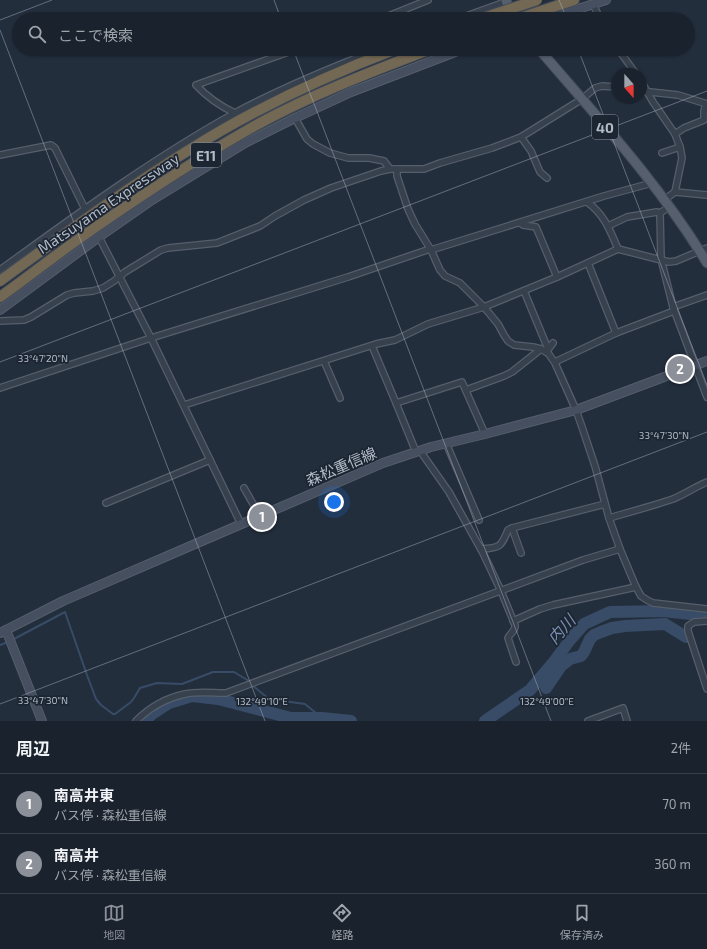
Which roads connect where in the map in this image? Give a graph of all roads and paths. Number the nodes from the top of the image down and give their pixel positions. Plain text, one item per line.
1 (428, 0) edge
2 (507, 0) edge
3 (537, 0) edge
4 (574, 0) edge
5 (606, 0) edge
6 (592, 4) junction
7 (398, 12) edge
8 (476, 12) edge
9 (501, 12) edge
10 (511, 12) edge
11 (537, 12) edge
12 (568, 12) edge
13 (596, 12) edge
14 (277, 56) edge
15 (362, 56) edge
16 (378, 56) edge
17 (412, 56) edge
18 (445, 56) edge
19 (544, 56) edge
20 (623, 56) edge
21 (632, 68) edge
22 (611, 87) edge
23 (648, 92) joint
24 (582, 100) junction
25 (707, 104) edge
26 (235, 113) junction
27 (295, 118) junction
28 (675, 134) junction
29 (521, 137) junction
30 (680, 147) junction
31 (662, 153) dead end
32 (0, 155) edge
33 (390, 169) junction
34 (397, 170) junction
35 (547, 178) dead end
36 (652, 183) junction
37 (675, 192) junction
38 (707, 194) edge
39 (587, 202) junction
40 (667, 203) junction
41 (85, 208) junction
42 (660, 212) junction
43 (520, 223) junction
44 (608, 226) junction
45 (99, 237) junction
46 (618, 249) junction
47 (431, 250) junction
48 (703, 250) edge
49 (661, 260) junction
50 (588, 263) junction
51 (707, 263) edge
52 (0, 270) edge
53 (120, 277) junction
54 (557, 278) junction
55 (0, 281) edge
56 (524, 291) junction
57 (707, 295) edge
58 (0, 297) edge
59 (484, 307) junction
60 (673, 309) junction
61 (0, 310) edge
62 (0, 321) edge
63 (616, 333) junction
64 (151, 338) junction
65 (553, 343) dead end
66 (372, 346) junction
67 (545, 350) junction
68 (324, 361) junction
69 (707, 361) edge
70 (554, 362) junction
71 (695, 366) junction
72 (0, 388) edge
73 (466, 390) junction
74 (707, 397) edge
75 (340, 398) dead end
76 (396, 403) junction
77 (184, 405) junction
78 (576, 410) junction
79 (485, 434) junction
80 (446, 443) junction
81 (419, 451) junction
82 (210, 460) junction
83 (707, 482) edge
84 (244, 488) dead end
85 (106, 503) dead end
86 (605, 504) junction
87 (260, 516) junction
88 (609, 518) junction
89 (479, 520) dead end
90 (241, 524) junction
91 (512, 528) junction
92 (481, 549) junction
93 (620, 549) junction
94 (521, 553) dead end
95 (636, 587) junction
96 (501, 591) junction
97 (707, 609) edge
98 (513, 621) junction
99 (707, 621) edge
100 (3, 632) edge
101 (516, 662) dead end
102 (707, 689) edge
103 (42, 721) edge
104 (136, 721) edge
105 (588, 721) edge
106 (627, 721) edge

1 - 7 street
2 - 8 street
2 - 10 main road
3 - 9 highway, bridge
4 - 11 highway
5 - 6 main road
6 - 12 main road
6 - 13 street
14 - 26 street
15 - 26 street
16 - 55 highway, Matsuyama Expressway / E11
17 - 58 highway, Matsuyama Expressway / E11
18 - 27 main road
19 - 24 main road, 40
20 - 21 street
22 - 24 street
23 - 25 street
23 - 28 street
24 - 29 street
24 - 36 main road, 40
25 - 28 street
26 - 41 street
27 - 33 street
27 - 45 main road
28 - 30 street
29 - 34 street
29 - 35 street
30 - 31 street
30 - 37 street
32 - 41 street
33 - 34 street
33 - 53 street
34 - 47 street
36 - 39 street
36 - 40 main road, 40
37 - 38 street
37 - 40 street
39 - 43 street
39 - 44 street
40 - 42 street
40 - 48 main road, 40
41 - 52 street
42 - 44 street
42 - 49 street
43 - 47 street
43 - 54 street
44 - 46 street
45 - 53 street
45 - 61 main road
46 - 49 street
46 - 50 street
47 - 59 street
47 - 64 street
48 - 49 street
48 - 51 main road, 40
49 - 60 street
50 - 54 street
50 - 63 street
53 - 62 street
53 - 64 street
54 - 56 street
56 - 59 street
56 - 67 street
57 - 60 street
59 - 66 street
59 - 67 street
60 - 63 street
60 - 71 street
63 - 70 street
64 - 72 street
64 - 77 street
65 - 67 street
66 - 68 street
66 - 76 street
67 - 70 street
67 - 73 street
68 - 75 street
68 - 77 street
69 - 71 main road, 森松重信線
70 - 78 street
71 - 74 street
71 - 78 main road, 森松重信線
73 - 76 street
73 - 79 street
76 - 81 street
77 - 82 street
78 - 79 main road, 森松重信線
78 - 86 street
79 - 80 main road, 森松重信線
80 - 81 main road, 森松重信線
80 - 89 street
81 - 87 main road, 森松重信線
81 - 92 street
82 - 85 street
82 - 90 street
83 - 88 street
84 - 87 street
86 - 88 street
86 - 91 street
87 - 90 main road, 森松重信線
88 - 93 street
90 - 100 main road, 森松重信線
91 - 92 street
91 - 94 street
92 - 96 street
93 - 95 street
93 - 96 street
95 - 97 street
95 - 98 street
96 - 98 street
96 - 104 street
98 - 101 street
99 - 102 street
100 - 103 main road
105 - 106 street

